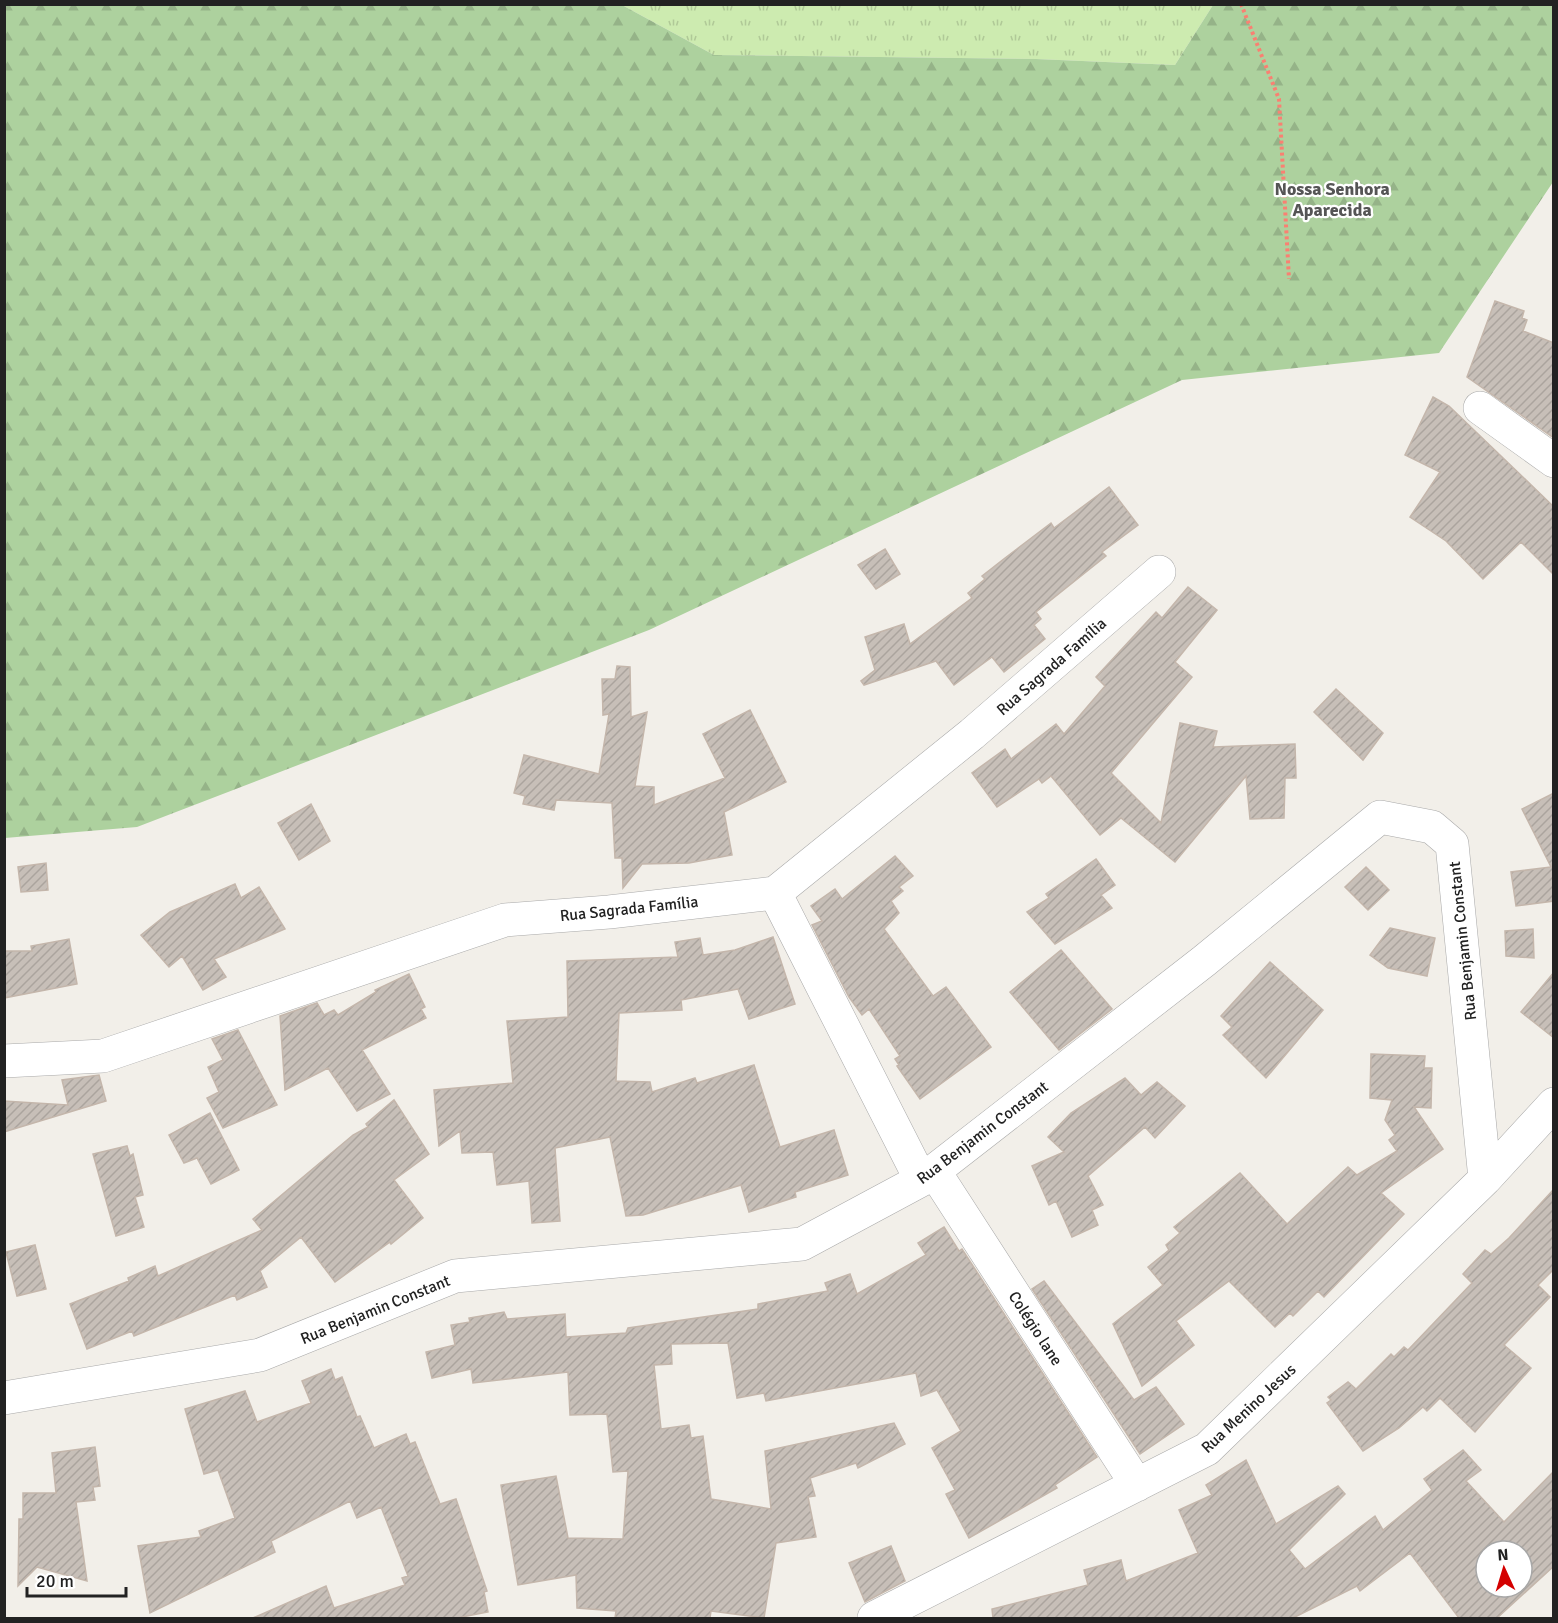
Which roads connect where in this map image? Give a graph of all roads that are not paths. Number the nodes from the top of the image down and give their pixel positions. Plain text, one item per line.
1 (1480, 408) dead end
2 (1554, 461) edge
3 (1159, 572) dead end
4 (775, 893) junction
5 (4, 1061) edge
6 (1554, 1104) edge
7 (927, 1176) junction
8 (1485, 1179) junction
9 (4, 1398) edge
10 (1137, 1485) junction
11 (874, 1618) edge

1 - 2 street
3 - 4 street, Rua Sagrada Família
4 - 5 street, Rua Sagrada Família
4 - 7 street, Colégio lane
6 - 8 street, Rua Menino Jesus
7 - 8 street, Rua Benjamin Constant
7 - 9 street, Rua Benjamin Constant
7 - 10 street, Colégio lane
8 - 10 street, Rua Menino Jesus
10 - 11 street, Rua Menino Jesus

